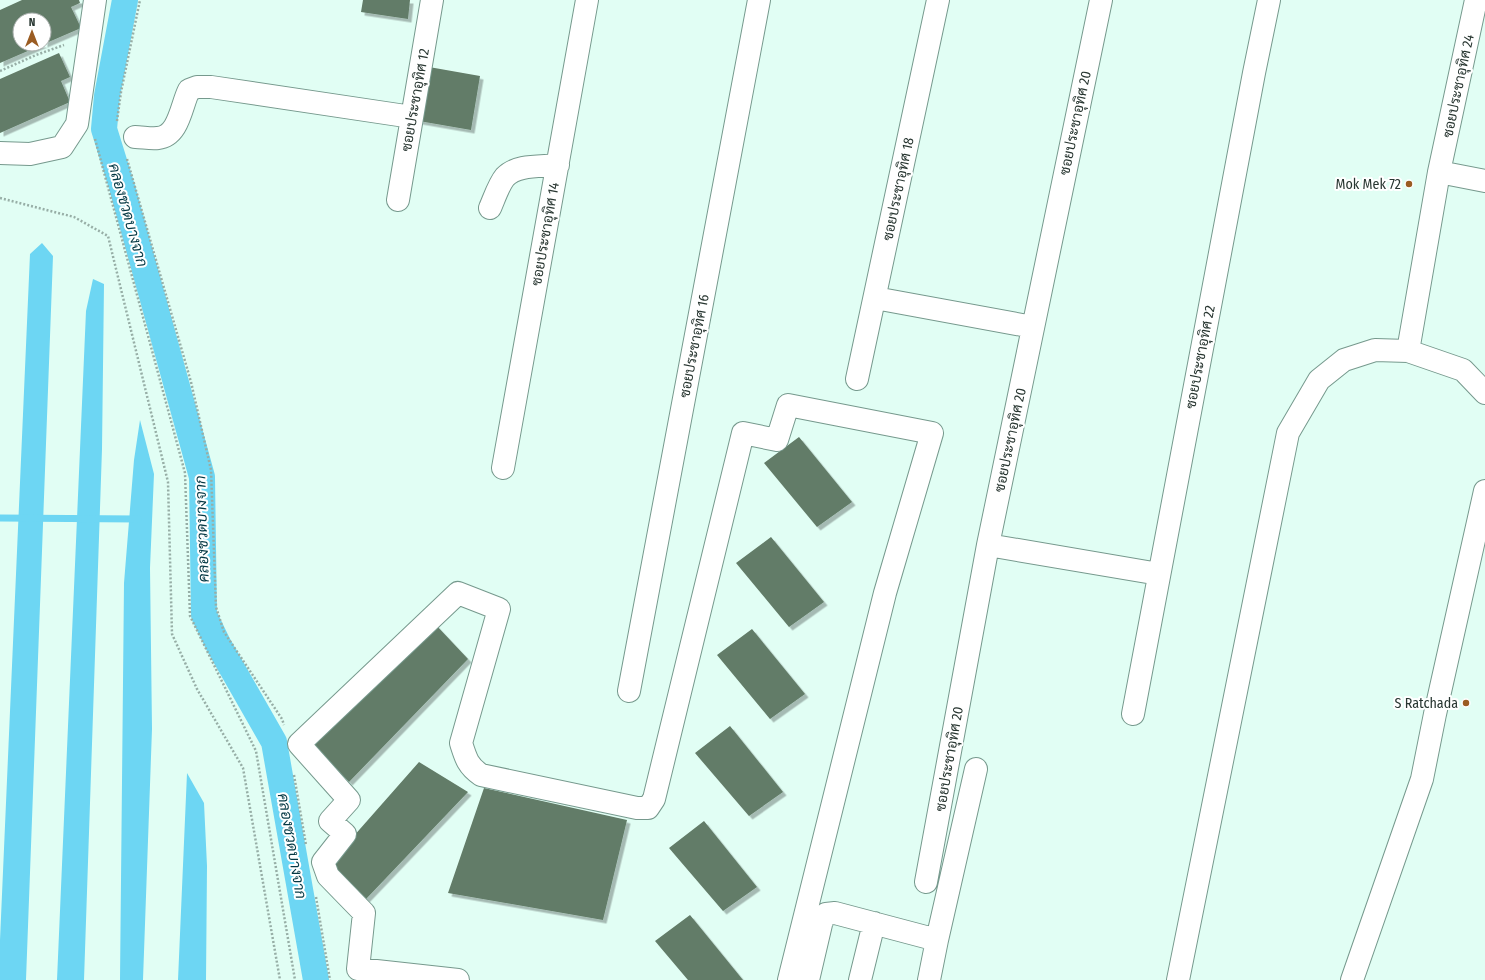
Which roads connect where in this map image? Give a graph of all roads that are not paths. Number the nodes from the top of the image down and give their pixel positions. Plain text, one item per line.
1 (95, 0) edge
2 (432, 0) edge
3 (587, 0) edge
4 (758, 0) edge
5 (938, 0) edge
6 (1101, 0) edge
7 (1269, 0) edge
8 (1476, 0) edge
9 (412, 117) junction
10 (127, 132) road end
11 (0, 153) edge
12 (558, 166) junction
13 (1439, 172) junction
14 (1485, 181) edge
15 (398, 200) dead end
16 (490, 208) dead end
17 (875, 298) junction
18 (1033, 327) junction
19 (1408, 351) junction
20 (857, 379) dead end
21 (1485, 393) edge
22 (503, 468) dead end
23 (1485, 491) edge
24 (988, 544) junction
25 (1159, 574) junction
26 (629, 691) dead end
27 (1132, 714) dead end
28 (976, 769) dead end
29 (926, 882) dead end
30 (874, 923) junction
31 (937, 940) junction
32 (458, 980) edge
33 (789, 980) edge
34 (808, 980) edge
35 (860, 980) edge
36 (929, 980) edge
37 (1178, 980) edge
38 (1352, 980) edge

1 - 11 street
2 - 9 street, ซอยประชาอุทิศ 12
3 - 12 street, ซอยประชาอุทิศ 14
4 - 26 street, ซอยประชาอุทิศ 16
5 - 17 street, ซอยประชาอุทิศ 18
6 - 18 street, ซอยประชาอุทิศ 20
7 - 25 street, ซอยประชาอุทิศ 22
8 - 13 street, ซอยประชาอุทิศ 24
9 - 10 street
9 - 15 street, ซอยประชาอุทิศ 12
12 - 16 street
12 - 22 street, ซอยประชาอุทิศ 14
13 - 14 street
13 - 19 street, ซอยประชาอุทิศ 24
17 - 18 street
17 - 20 street, ซอยประชาอุทิศ 18
18 - 24 street, ซอยประชาอุทิศ 20
19 - 21 street
19 - 37 street
23 - 38 street
24 - 25 street
24 - 29 street, ซอยประชาอุทิศ 20
25 - 27 street, ซอยประชาอุทิศ 22
28 - 31 street
30 - 31 street
30 - 34 street
30 - 35 street
31 - 36 street
32 - 33 street

